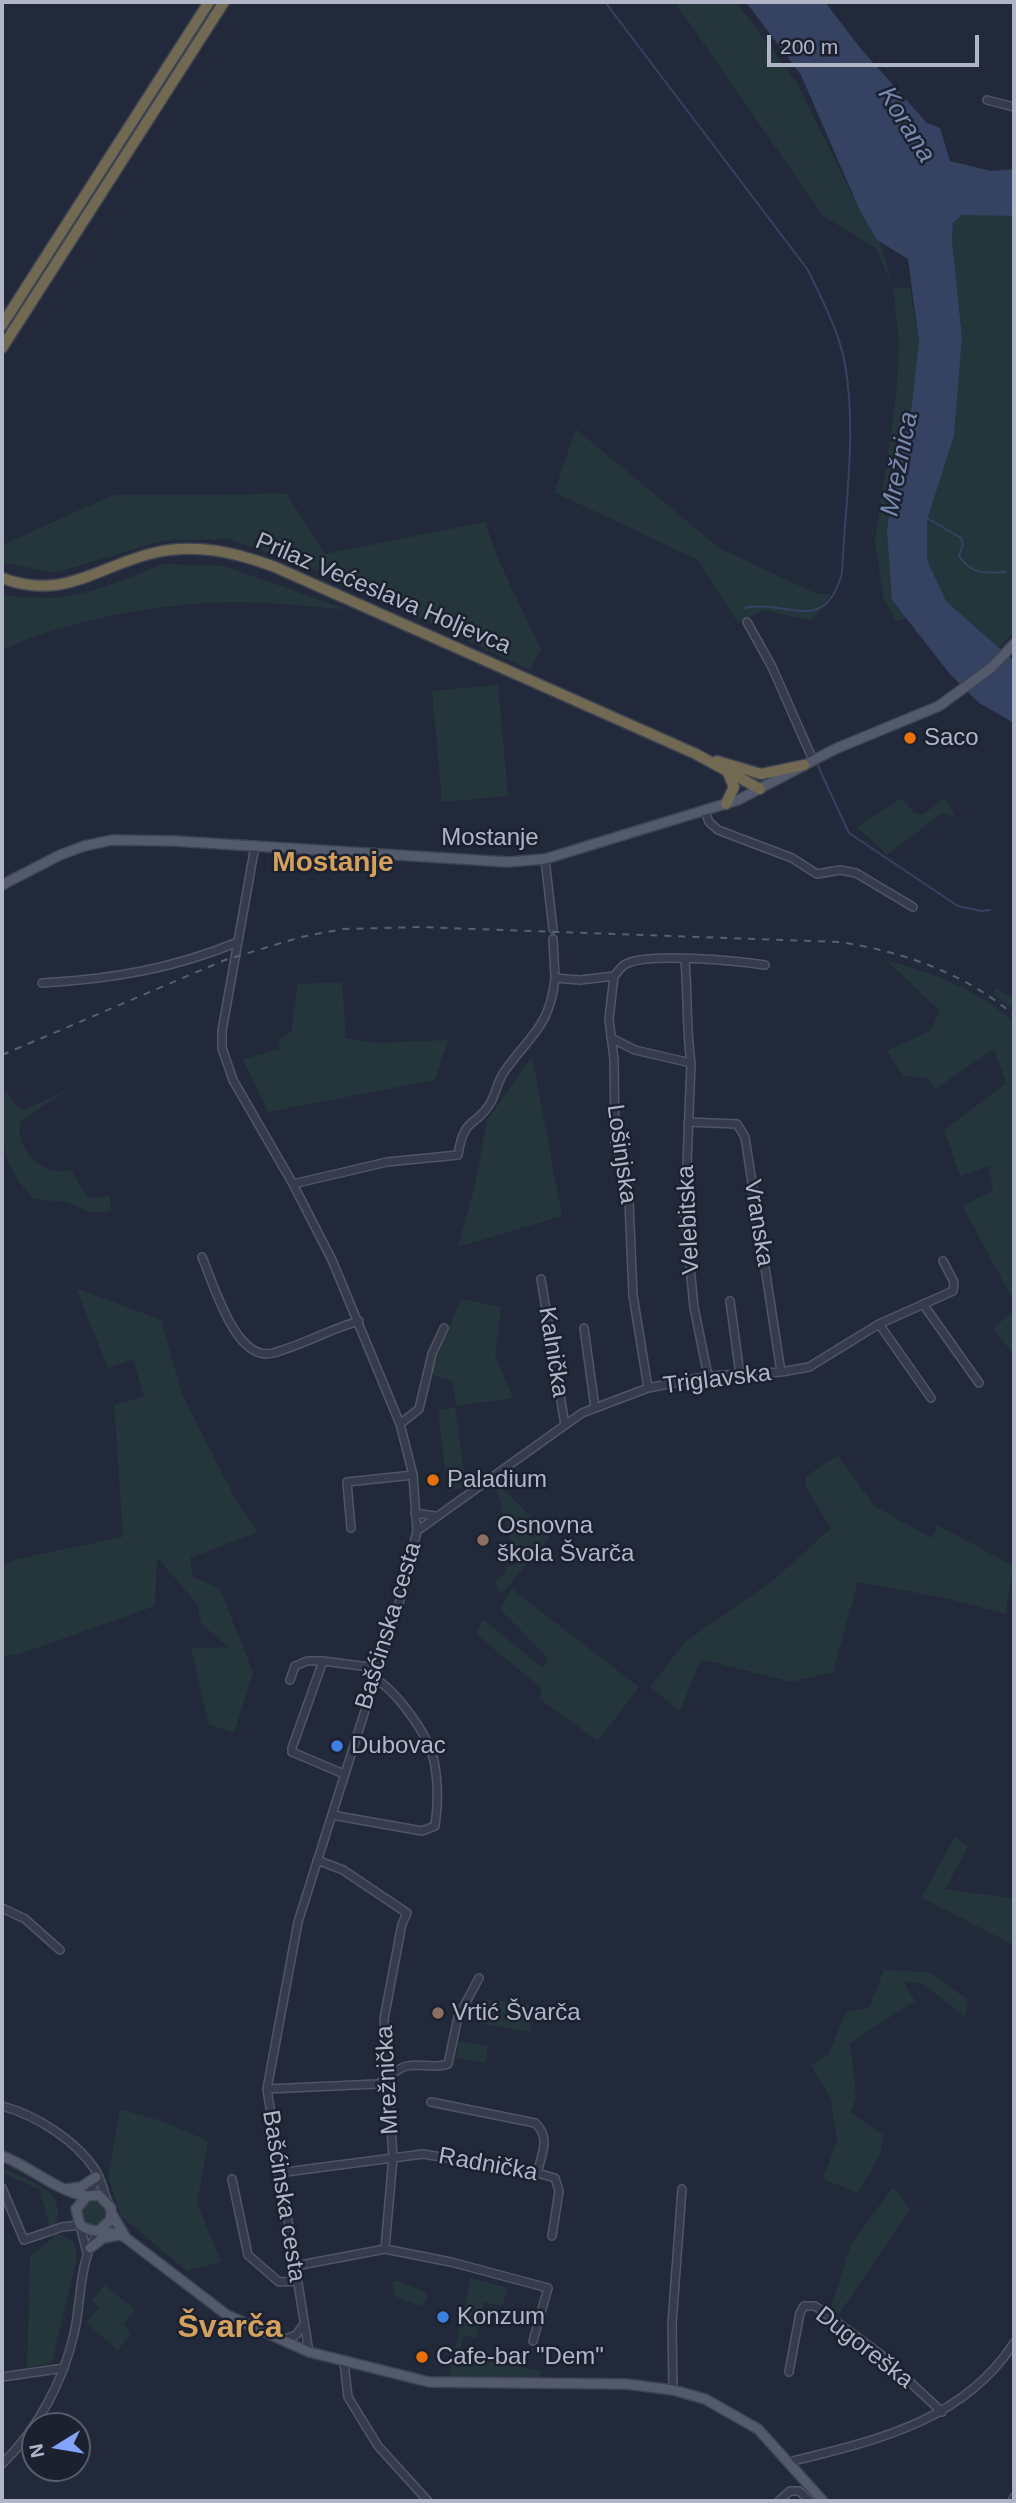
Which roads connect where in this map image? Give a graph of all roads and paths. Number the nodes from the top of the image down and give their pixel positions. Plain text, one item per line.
1 (209, 2) edge
2 (224, 2) edge
3 (987, 100) dead end
4 (1014, 107) edge
5 (2, 325) edge
6 (2, 348) edge
7 (2, 578) edge
8 (747, 622) dead end
9 (1014, 644) edge
10 (696, 754) junction
11 (808, 762) junction
12 (727, 772) junction
13 (754, 773) junction
14 (760, 789) junction
15 (726, 804) junction
16 (705, 811) junction
17 (255, 846) junction
18 (545, 859) junction
19 (2, 885) edge
20 (914, 907) dead end
21 (553, 929) dead end
22 (553, 939) dead end
23 (238, 942) junction
24 (685, 960) junction
25 (765, 965) dead end
26 (614, 976) junction
27 (555, 978) junction
28 (42, 983) dead end
29 (611, 1038) junction
30 (691, 1063) junction
31 (688, 1122) junction
32 (293, 1184) junction
33 (202, 1257) dead end
34 (943, 1261) dead end
35 (541, 1279) dead end
36 (730, 1301) dead end
37 (923, 1304) junction
38 (359, 1321) junction
39 (879, 1324) junction
40 (444, 1328) dead end
41 (584, 1328) dead end
42 (781, 1373) junction
43 (740, 1374) junction
44 (708, 1376) junction
45 (979, 1382) dead end
46 (648, 1388) junction
47 (931, 1398) dead end
48 (594, 1408) junction
49 (400, 1424) junction
50 (565, 1425) junction
51 (413, 1475) junction
52 (415, 1513) junction
53 (435, 1516) junction
54 (351, 1528) dead end
55 (417, 1531) junction
56 (323, 1661) junction
57 (377, 1668) junction
58 (374, 1678) junction
59 (290, 1680) dead end
60 (344, 1773) junction
61 (332, 1815) junction
62 (317, 1860) junction
63 (2, 1908) edge
64 (60, 1950) dead end
65 (480, 1978) dead end
66 (387, 2081) junction
67 (267, 2089) junction
68 (431, 2102) dead end
69 (2, 2106) edge
70 (2, 2156) edge
71 (393, 2157) junction
72 (95, 2173) junction
73 (278, 2173) junction
74 (537, 2173) junction
75 (232, 2179) dead end
76 (2, 2188) edge
77 (63, 2188) junction
78 (682, 2189) dead end
79 (87, 2196) junction
80 (108, 2202) junction
81 (112, 2214) junction
82 (75, 2215) junction
83 (80, 2225) junction
84 (62, 2227) junction
85 (100, 2230) junction
86 (123, 2236) junction
87 (552, 2236) dead end
88 (385, 2249) junction
89 (88, 2251) junction
90 (295, 2266) junction
91 (297, 2281) junction
92 (304, 2323) junction
93 (282, 2340) junction
94 (533, 2341) dead end
95 (1014, 2346) edge
96 (309, 2352) junction
97 (344, 2362) junction
98 (64, 2368) junction
99 (789, 2372) dead end
100 (2, 2377) edge
101 (673, 2390) junction
102 (942, 2412) junction
103 (789, 2462) junction
104 (2, 2464) edge
105 (429, 2501) edge
106 (779, 2501) edge
107 (810, 2501) edge
108 (823, 2501) edge

1 - 5 highway
2 - 6 highway
3 - 4 street
7 - 10 highway, Prilaz Većeslava Holjevca
8 - 11 street
9 - 11 main road, Mostanje
10 - 12 highway, Prilaz Većeslava Holjevca
10 - 13 highway, Prilaz Većeslava Holjevca
11 - 13 highway, Prilaz Većeslava Holjevca
11 - 14 main road, Mostanje
12 - 14 highway, Prilaz Većeslava Holjevca
12 - 15 highway
13 - 14 highway
14 - 15 main road, Mostanje
15 - 16 main road, Mostanje
16 - 18 main road, Mostanje
16 - 20 street
17 - 18 main road, Mostanje
17 - 19 main road, Mostanje
17 - 23 street, Bašćinska cesta
18 - 21 street
22 - 27 street
23 - 28 street
23 - 32 street, Bašćinska cesta
24 - 25 street
24 - 26 street
24 - 30 street, Velebitska
26 - 27 street
26 - 29 street, Lošinjska
27 - 32 street
29 - 30 street
29 - 46 street, Lošinjska
30 - 31 street, Velebitska
31 - 42 street, Vranska
31 - 44 street, Velebitska
32 - 38 street, Bašćinska cesta
33 - 38 street
34 - 37 street, Triglavska
35 - 50 street, Kalnička
36 - 43 street
37 - 39 street, Triglavska
37 - 45 street
38 - 49 street, Bašćinska cesta
39 - 42 street, Triglavska
39 - 47 street
40 - 49 street
41 - 48 street
42 - 43 street, Triglavska
43 - 44 street, Triglavska
44 - 46 street, Triglavska
46 - 48 street, Triglavska
48 - 50 street, Triglavska
49 - 51 street, Bašćinska cesta
50 - 53 street, Triglavska
51 - 52 street, Bašćinska cesta
51 - 54 street
52 - 53 street
52 - 55 street, Bašćinska cesta
53 - 55 street, Triglavska
55 - 57 street, Bašćinska cesta
56 - 57 street
56 - 59 street
56 - 60 street
57 - 58 street, Bašćinska cesta
58 - 60 street, Bašćinska cesta
58 - 61 street
60 - 61 street, Bašćinska cesta
61 - 62 street, Bašćinska cesta
62 - 66 street, Mrežnička
62 - 67 street, Bašćinska cesta
63 - 64 street
65 - 66 street
66 - 67 street
66 - 71 street, Mrežnička
67 - 73 street, Bašćinska cesta
68 - 74 street
69 - 72 street
70 - 77 main road
71 - 73 street, Radnička
71 - 74 street, Radnička
71 - 88 street, Mrežnička
72 - 77 main road
72 - 79 street
72 - 80 street
73 - 90 street, Bašćinska cesta
74 - 87 street, Radnička
75 - 91 street
76 - 84 street
77 - 79 main road
77 - 82 main road
78 - 101 street
79 - 80 main road
79 - 82 main road
80 - 81 main road
81 - 85 main road
81 - 86 main road
82 - 83 main road
82 - 84 street
83 - 84 street
83 - 85 main road
83 - 89 street
85 - 86 main road
85 - 89 street
86 - 89 main road
86 - 93 main road
88 - 90 street
88 - 94 street
89 - 98 street
90 - 91 street, Bašćinska cesta
91 - 92 street, Bašćinska cesta
92 - 93 street
92 - 96 street, Bašćinska cesta
93 - 96 main road
95 - 102 street
96 - 97 main road
97 - 101 main road
97 - 105 street
98 - 100 street
98 - 104 street
99 - 102 street, Dugoreška
101 - 103 main road
102 - 103 street
103 - 108 main road
106 - 107 street

